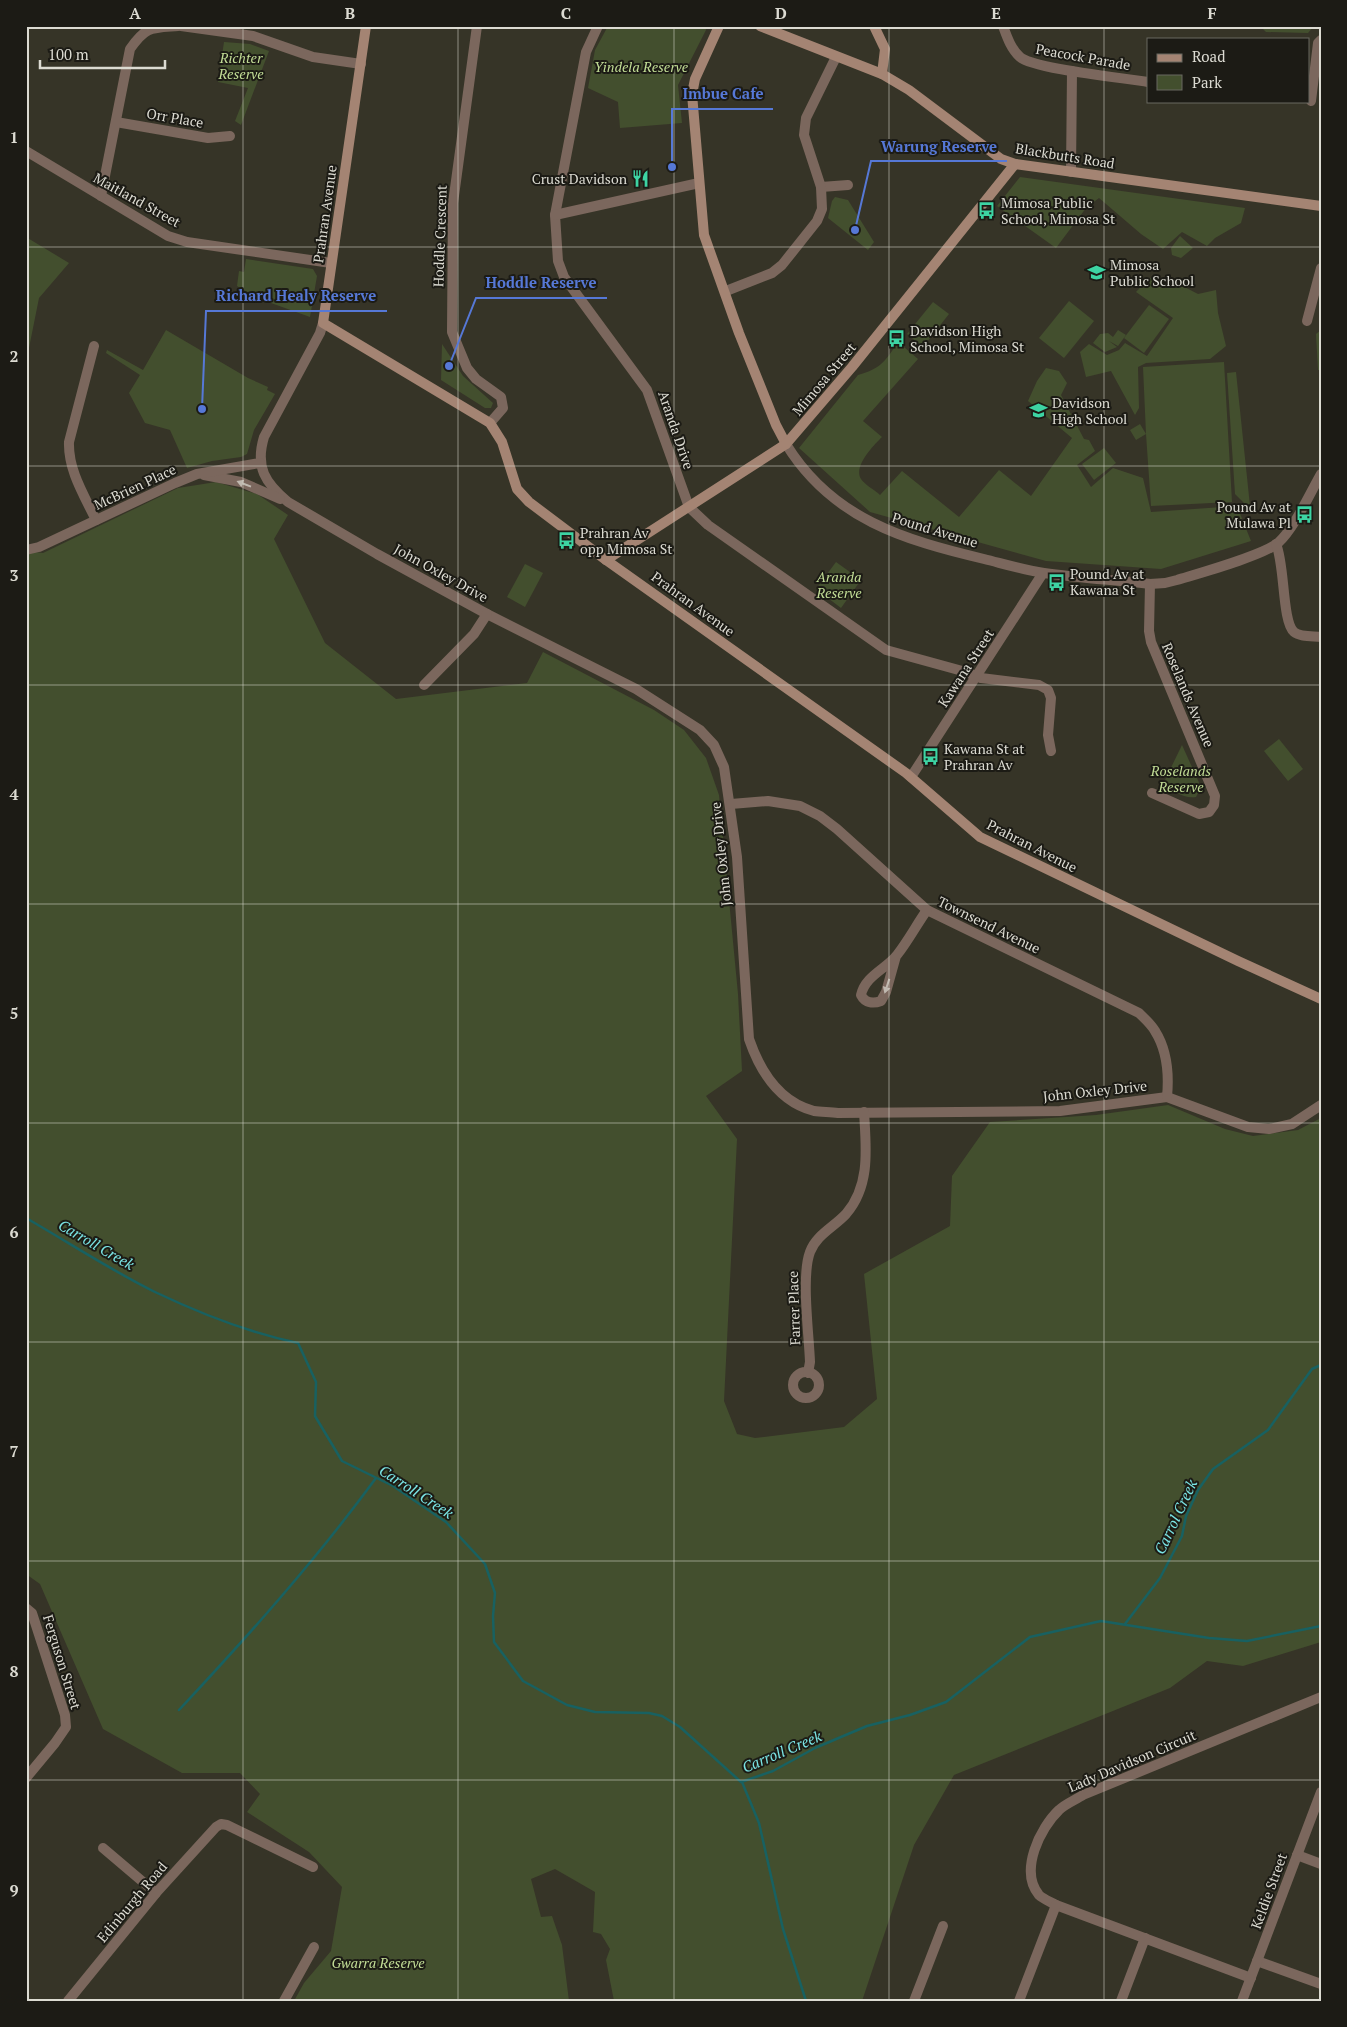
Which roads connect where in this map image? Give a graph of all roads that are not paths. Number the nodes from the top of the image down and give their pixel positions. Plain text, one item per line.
1 (180, 26) edge
2 (366, 26) edge
3 (477, 26) edge
4 (598, 26) edge
5 (719, 26) edge
6 (760, 26) edge
7 (874, 26) edge
8 (1003, 26) edge
9 (254, 31) edge
10 (1321, 40) edge
11 (836, 57) junction
12 (361, 64) junction
13 (1072, 71) junction
14 (882, 74) junction
15 (1147, 82) edge
16 (1313, 101) edge
17 (116, 122) junction
18 (230, 136) dead end
19 (26, 151) edge
20 (1015, 164) junction
21 (1071, 172) junction
22 (699, 183) junction
23 (848, 185) dead end
24 (821, 187) junction
25 (101, 196) junction
26 (1321, 206) edge
27 (555, 215) junction
28 (331, 263) junction
29 (1321, 268) edge
30 (726, 291) junction
31 (1307, 321) dead end
32 (323, 323) junction
33 (94, 346) dead end
34 (490, 424) junction
35 (786, 444) junction
36 (260, 463) junction
37 (197, 474) junction
38 (1321, 474) edge
39 (288, 502) junction
40 (688, 507) junction
41 (96, 520) junction
42 (1276, 544) junction
43 (26, 550) edge
44 (606, 560) junction
45 (1043, 573) junction
46 (1150, 584) junction
47 (487, 614) junction
48 (1321, 637) edge
49 (977, 676) junction
50 (424, 685) dead end
51 (1051, 751) dead end
52 (911, 778) junction
53 (1152, 793) dead end
54 (731, 804) junction
55 (927, 910) junction
56 (896, 956) dead end
57 (1321, 999) edge
58 (1167, 1097) junction
59 (1321, 1105) edge
60 (864, 1112) junction
61 (808, 1373) dead end
62 (26, 1608) edge
63 (1321, 1697) edge
64 (26, 1778) edge
65 (1321, 1792) edge
66 (103, 1848) dead end
67 (1297, 1855) junction
68 (1321, 1864) edge
69 (313, 1867) dead end
70 (156, 1893) junction
71 (1056, 1905) junction
72 (942, 1926) dead end
73 (1145, 1938) junction
74 (314, 1947) dead end
75 (1258, 1961) junction
76 (1251, 1978) junction
77 (1321, 1984) edge
78 (68, 2001) edge
79 (284, 2001) edge
80 (914, 2001) edge
81 (1019, 2001) edge
82 (1121, 2001) edge
83 (1242, 2001) edge

1 - 9 street
1 - 17 street
2 - 12 street, Prahran Avenue
3 - 34 street, Hoddle Crescent
4 - 27 street, Aranda Drive
5 - 22 street, Pound Avenue
6 - 11 street, Blackbutts Road
7 - 14 street
8 - 13 street, Peacock Parade
9 - 12 street
10 - 16 street
11 - 14 street, Blackbutts Road
11 - 24 street
12 - 28 street, Prahran Avenue
13 - 15 street, Peacock Parade
13 - 21 street
14 - 20 street, Blackbutts Road
17 - 18 street, Orr Place
17 - 25 street
19 - 25 street, Maitland Street
20 - 21 street, Blackbutts Road
20 - 35 street, Mimosa Street
21 - 26 street, Blackbutts Road
22 - 27 street
22 - 30 street, Pound Avenue
23 - 24 street
24 - 30 street
25 - 28 street, Maitland Street
27 - 40 street, Aranda Drive
28 - 32 street, Prahran Avenue
29 - 31 street
30 - 35 street, Pound Avenue
32 - 34 street, Prahran Avenue
32 - 36 street
33 - 41 street
34 - 44 street, Prahran Avenue
35 - 40 street, Mimosa Street
35 - 45 street, Pound Avenue
36 - 37 street, McBrien Place
36 - 39 street, John Oxley Drive
39 -> 37 street
37 - 41 street, McBrien Place
38 - 42 street, Pound Avenue
39 - 47 street, John Oxley Drive
40 - 44 street, Mimosa Street
40 - 49 street
41 - 43 street, McBrien Place
42 - 46 street, Pound Avenue
42 - 48 street
44 - 52 street, Prahran Avenue
45 - 46 street, Pound Avenue
45 - 49 street, Kawana Street
46 - 53 street, Roselands Avenue
47 - 50 street
47 - 54 street, John Oxley Drive
49 - 51 street
49 - 52 street, Kawana Street
52 - 57 street, Prahran Avenue
54 - 55 street, Townsend Avenue
54 - 60 street, John Oxley Drive
55 - 56 street
55 - 58 street, Townsend Avenue
58 - 59 street, John Oxley Drive
58 - 60 street, John Oxley Drive
60 - 61 street, Farrer Place
62 - 64 street, Ferguson Street
63 - 71 street, Lady Davidson Circuit
65 - 67 street, Keldie Street
66 - 70 street
67 - 68 street
67 - 75 street, Keldie Street
69 - 70 street, Edinburgh Road
70 - 78 street, Edinburgh Road
71 - 73 street, Lady Davidson Circuit
71 - 81 street
72 - 80 street
73 - 76 street, Lady Davidson Circuit
73 - 82 street
74 - 79 street
75 - 76 street, Keldie Street
75 - 77 street
76 - 83 street, Keldie Street

